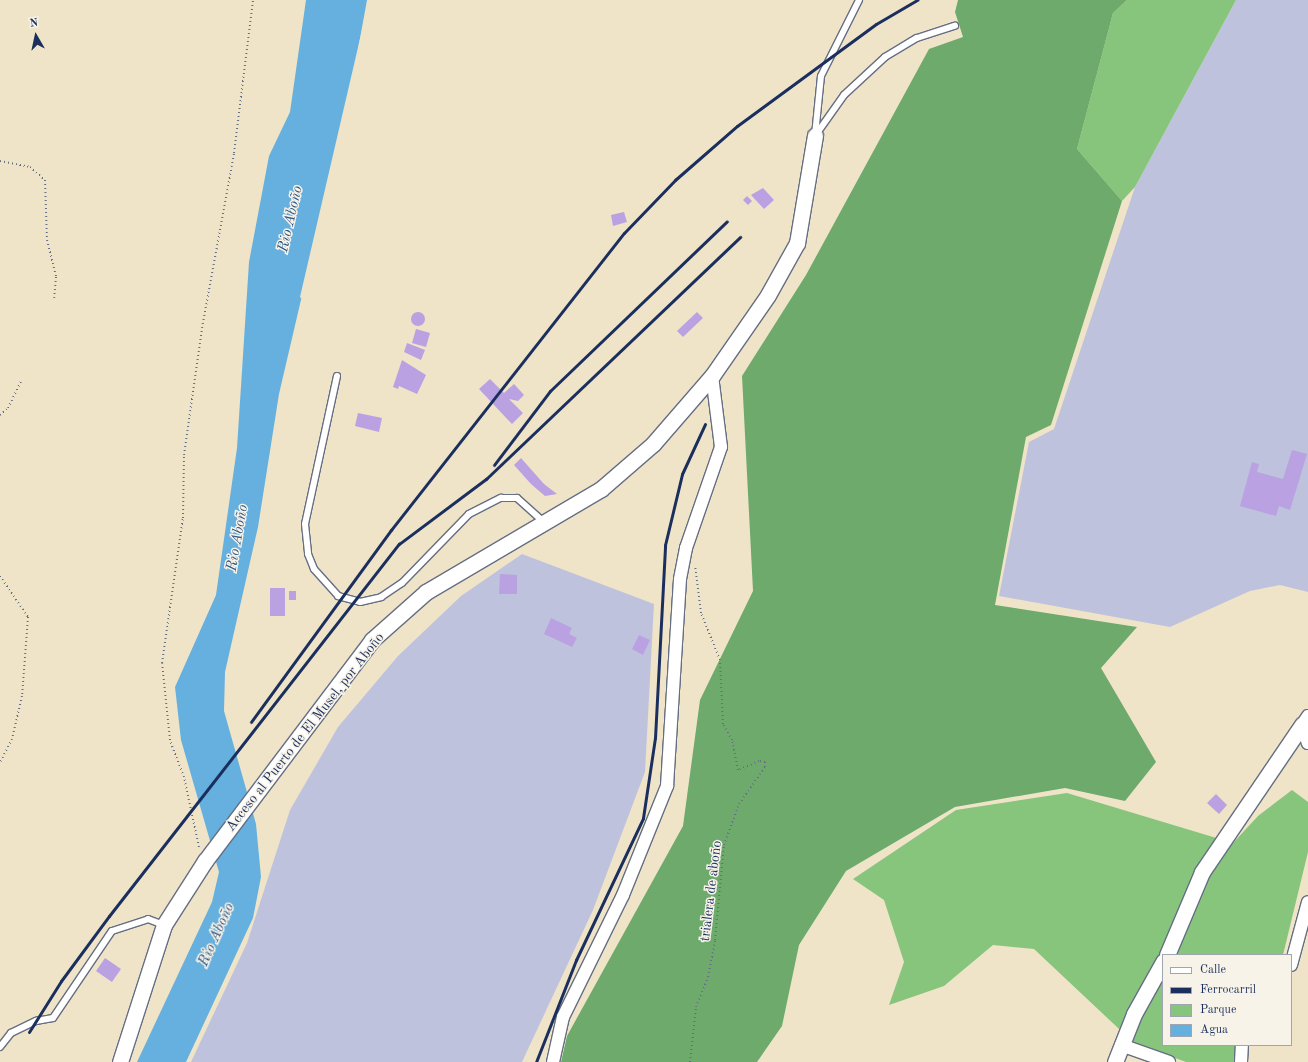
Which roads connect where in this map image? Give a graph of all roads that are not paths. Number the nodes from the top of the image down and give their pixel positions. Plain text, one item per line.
1 (859, 0) edge
2 (955, 26) dead end
3 (815, 136) junction
4 (337, 376) dead end
5 (712, 376) junction
6 (545, 524) junction
7 (1305, 721) edge
8 (1308, 744) edge
9 (1308, 902) edge
10 (164, 924) junction
11 (1167, 954) edge
12 (1292, 961) edge
13 (1162, 964) edge
14 (1121, 1045) junction
15 (1242, 1046) edge
16 (0, 1047) edge
17 (120, 1062) edge
18 (553, 1062) edge
19 (1115, 1062) edge
20 (1169, 1062) edge
21 (1241, 1062) edge

1 - 3 lane, Acceso al Puerto de El Musel, por Aboño
2 - 3 lane
3 - 5 street, Acceso al Puerto de El Musel, por Aboño
4 - 6 lane
5 - 6 street, Acceso al Puerto de El Musel, por Aboño
5 - 18 street
6 - 10 street, Acceso al Puerto de El Musel, por Aboño
7 - 8 street
7 - 11 street
9 - 12 street
10 - 16 lane
10 - 17 street, Acceso al Puerto de El Musel, por Aboño
13 - 14 street
14 - 19 street
14 - 20 street
15 - 21 street

